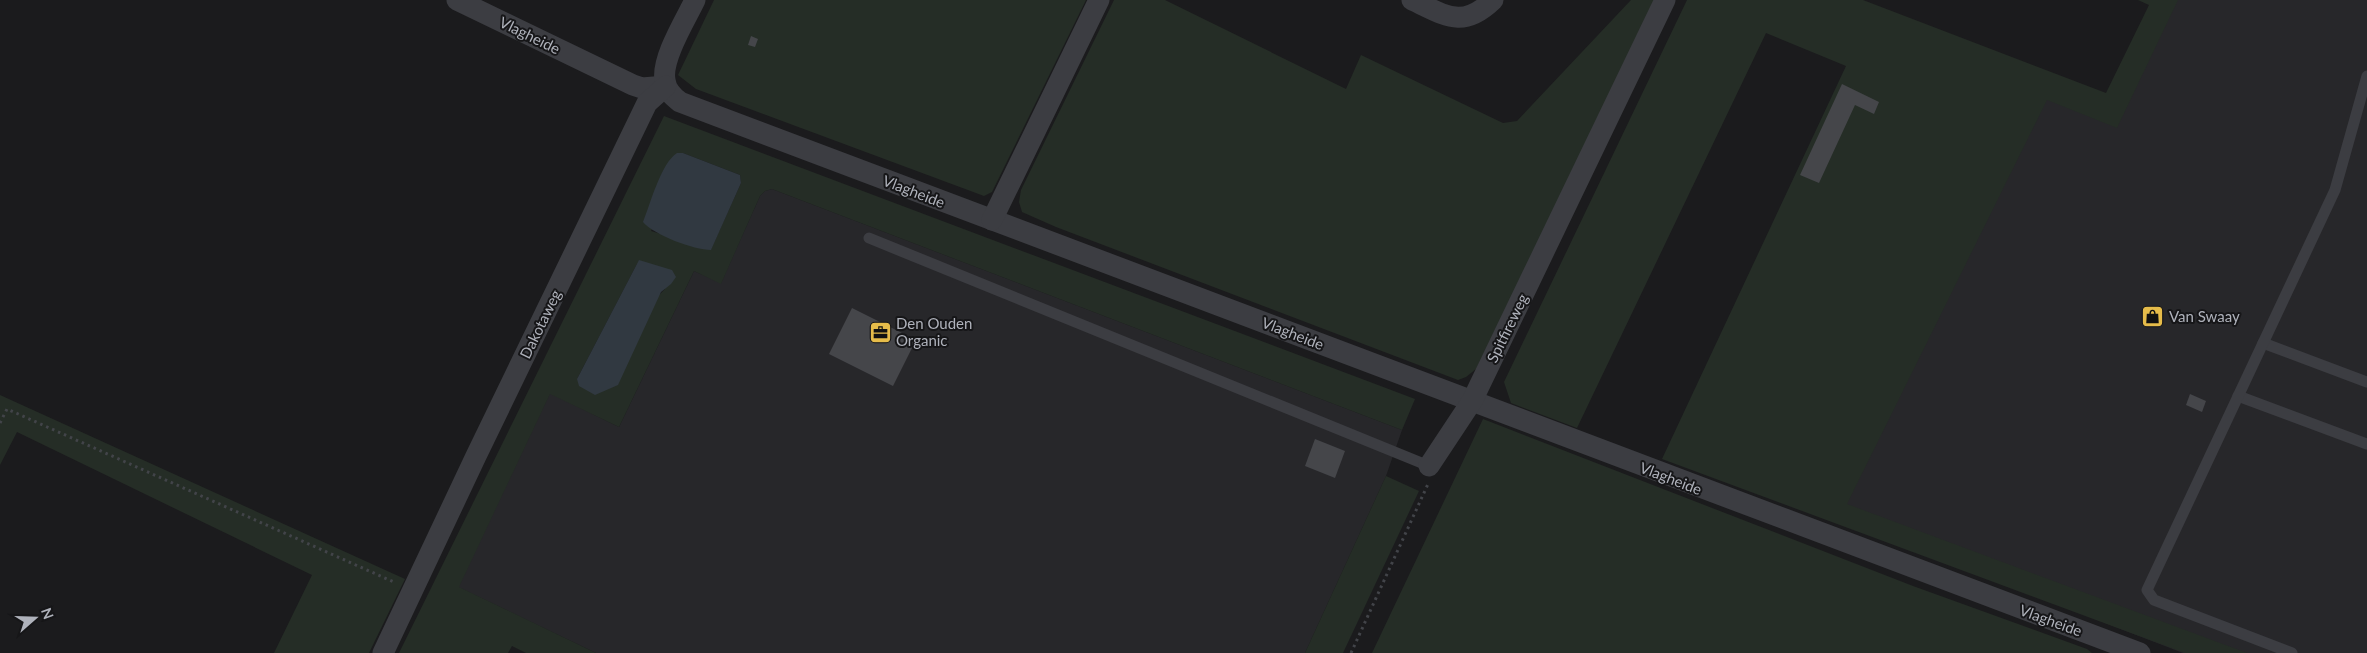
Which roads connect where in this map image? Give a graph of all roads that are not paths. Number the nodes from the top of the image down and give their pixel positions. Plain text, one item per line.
1 (457, 0) edge
2 (696, 0) edge
3 (1099, 0) edge
4 (1412, 0) edge
5 (1493, 0) edge
6 (1665, 0) edge
7 (2367, 76) edge
8 (666, 86) junction
9 (992, 220) junction
10 (869, 238) dead end
11 (2263, 343) junction
12 (2367, 382) edge
13 (2238, 396) junction
14 (1472, 401) junction
15 (2367, 444) edge
16 (1430, 466) joint
17 (383, 653) edge
18 (2140, 653) edge
19 (2292, 653) edge

1 - 8 street, Vlagheide
2 - 8 street
3 - 9 street
4 - 5 street
6 - 14 street, Spitfireweg
7 - 11 lane
8 - 9 street, Vlagheide
8 - 17 street, Dakotaweg
9 - 14 street, Vlagheide
10 - 16 lane
11 - 12 lane
11 - 13 lane
13 - 15 lane
13 - 19 lane
14 - 16 street, Spitfireweg
14 - 18 street, Vlagheide

